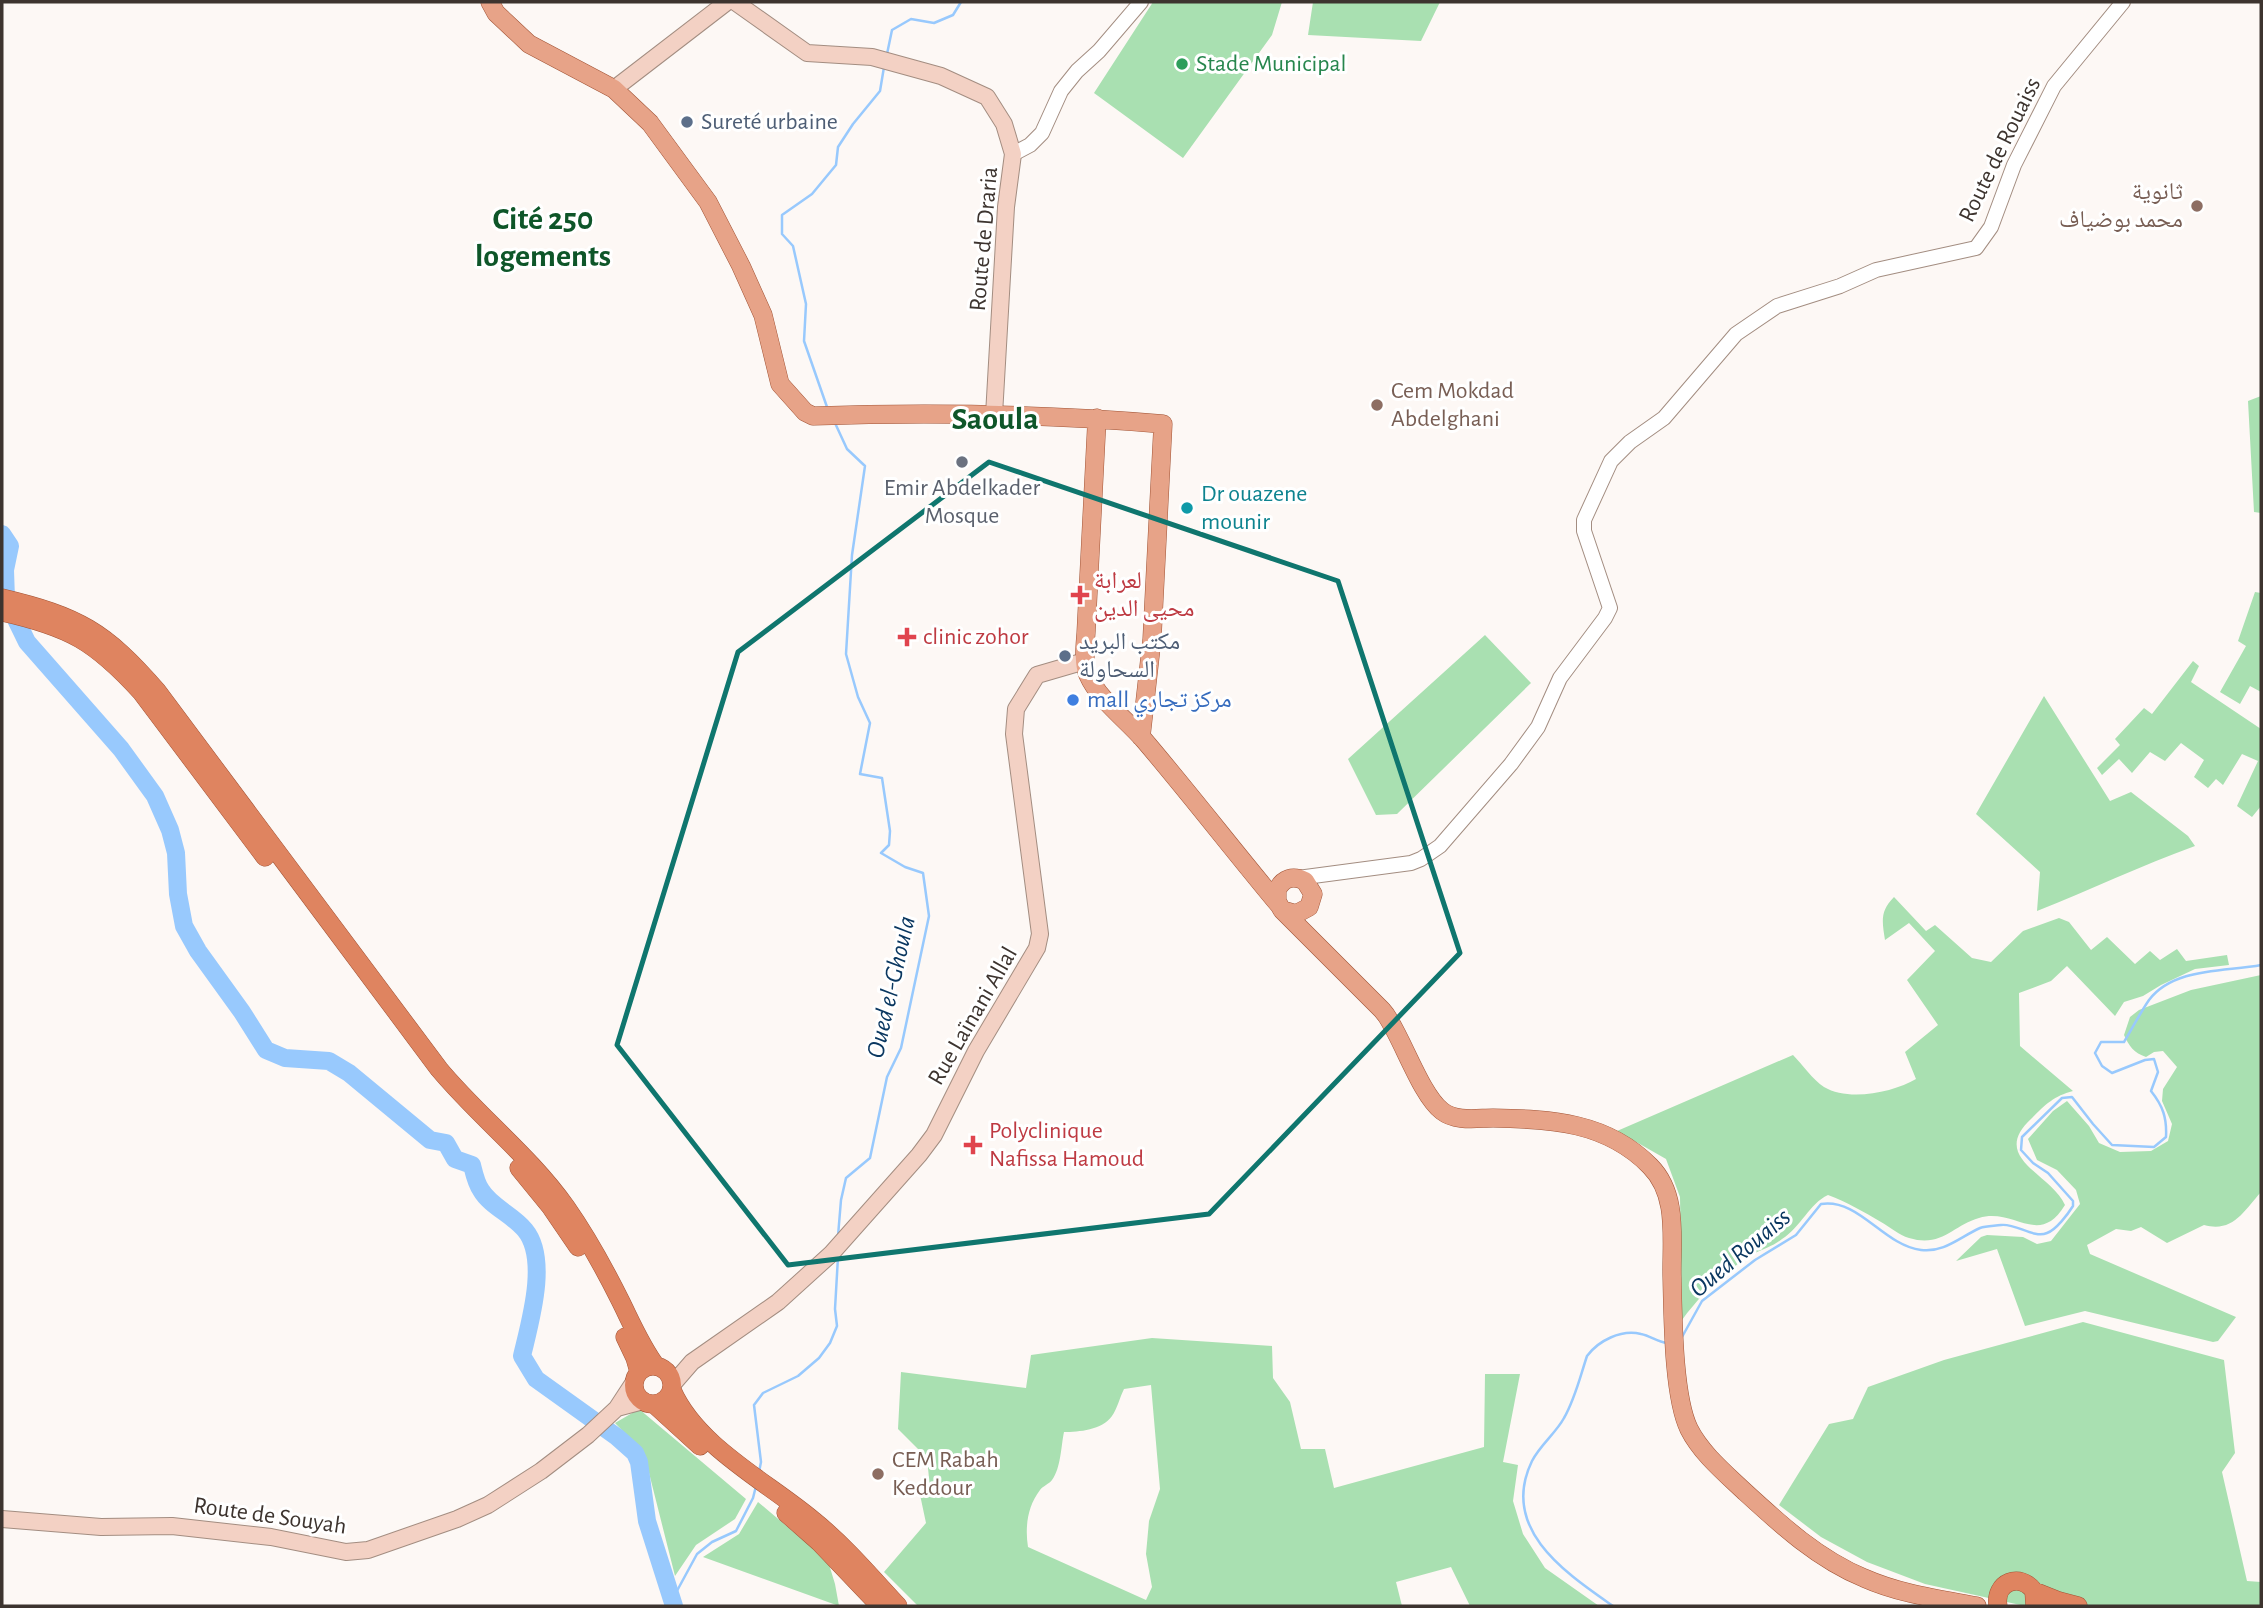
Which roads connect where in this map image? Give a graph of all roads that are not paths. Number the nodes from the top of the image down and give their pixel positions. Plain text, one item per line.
1 (490, 2) edge
2 (727, 2) edge
3 (735, 2) edge
4 (1140, 2) edge
5 (2123, 2) edge
6 (614, 89) junction
7 (1013, 154) junction
8 (994, 415) junction
9 (1097, 418) junction
10 (2, 598) edge
11 (2, 611) edge
12 (40, 614) junction
13 (1085, 661) junction
14 (1141, 737) junction
15 (1324, 875) junction
16 (1256, 878) junction
17 (1293, 878) junction
18 (1313, 896) junction
19 (1281, 908) junction
20 (1336, 964) junction
21 (692, 1362) junction
22 (648, 1372) junction
23 (672, 1387) junction
24 (648, 1403) junction
25 (617, 1408) junction
26 (739, 1471) junction
27 (769, 1494) junction
28 (2, 1519) edge
29 (2035, 1598) edge
30 (880, 1606) edge
31 (898, 1606) edge
32 (1977, 1606) edge
33 (1998, 1606) edge
34 (2078, 1606) edge

1 - 6 main road
2 - 6 main road
3 - 7 main road, Route de Draria
4 - 7 street
5 - 15 street, Route de Rouaiss
6 - 8 main road
7 - 8 main road, Route de Draria
8 - 9 main road
9 - 13 main road
9 - 14 main road
10 - 12 highway
11 - 12 highway
12 - 22 highway
13 - 14 main road
13 - 21 main road, Rue Laïnani Allal
14 - 16 main road
15 - 17 street
15 - 18 street
16 - 17 main road
16 - 19 main road
17 - 18 main road
17 - 19 main road
18 - 19 main road
18 - 20 main road
19 - 20 main road
20 - 32 main road
21 - 22 main road
21 - 23 main road
22 - 23 highway
22 - 24 highway
22 - 25 main road, Route de Souyah
23 - 24 highway
23 - 26 highway
24 - 25 main road, Route de Souyah
24 - 26 highway
25 - 28 main road, Route de Souyah
26 - 27 highway
27 - 30 highway
27 - 31 highway
29 - 33 highway
29 - 34 highway

